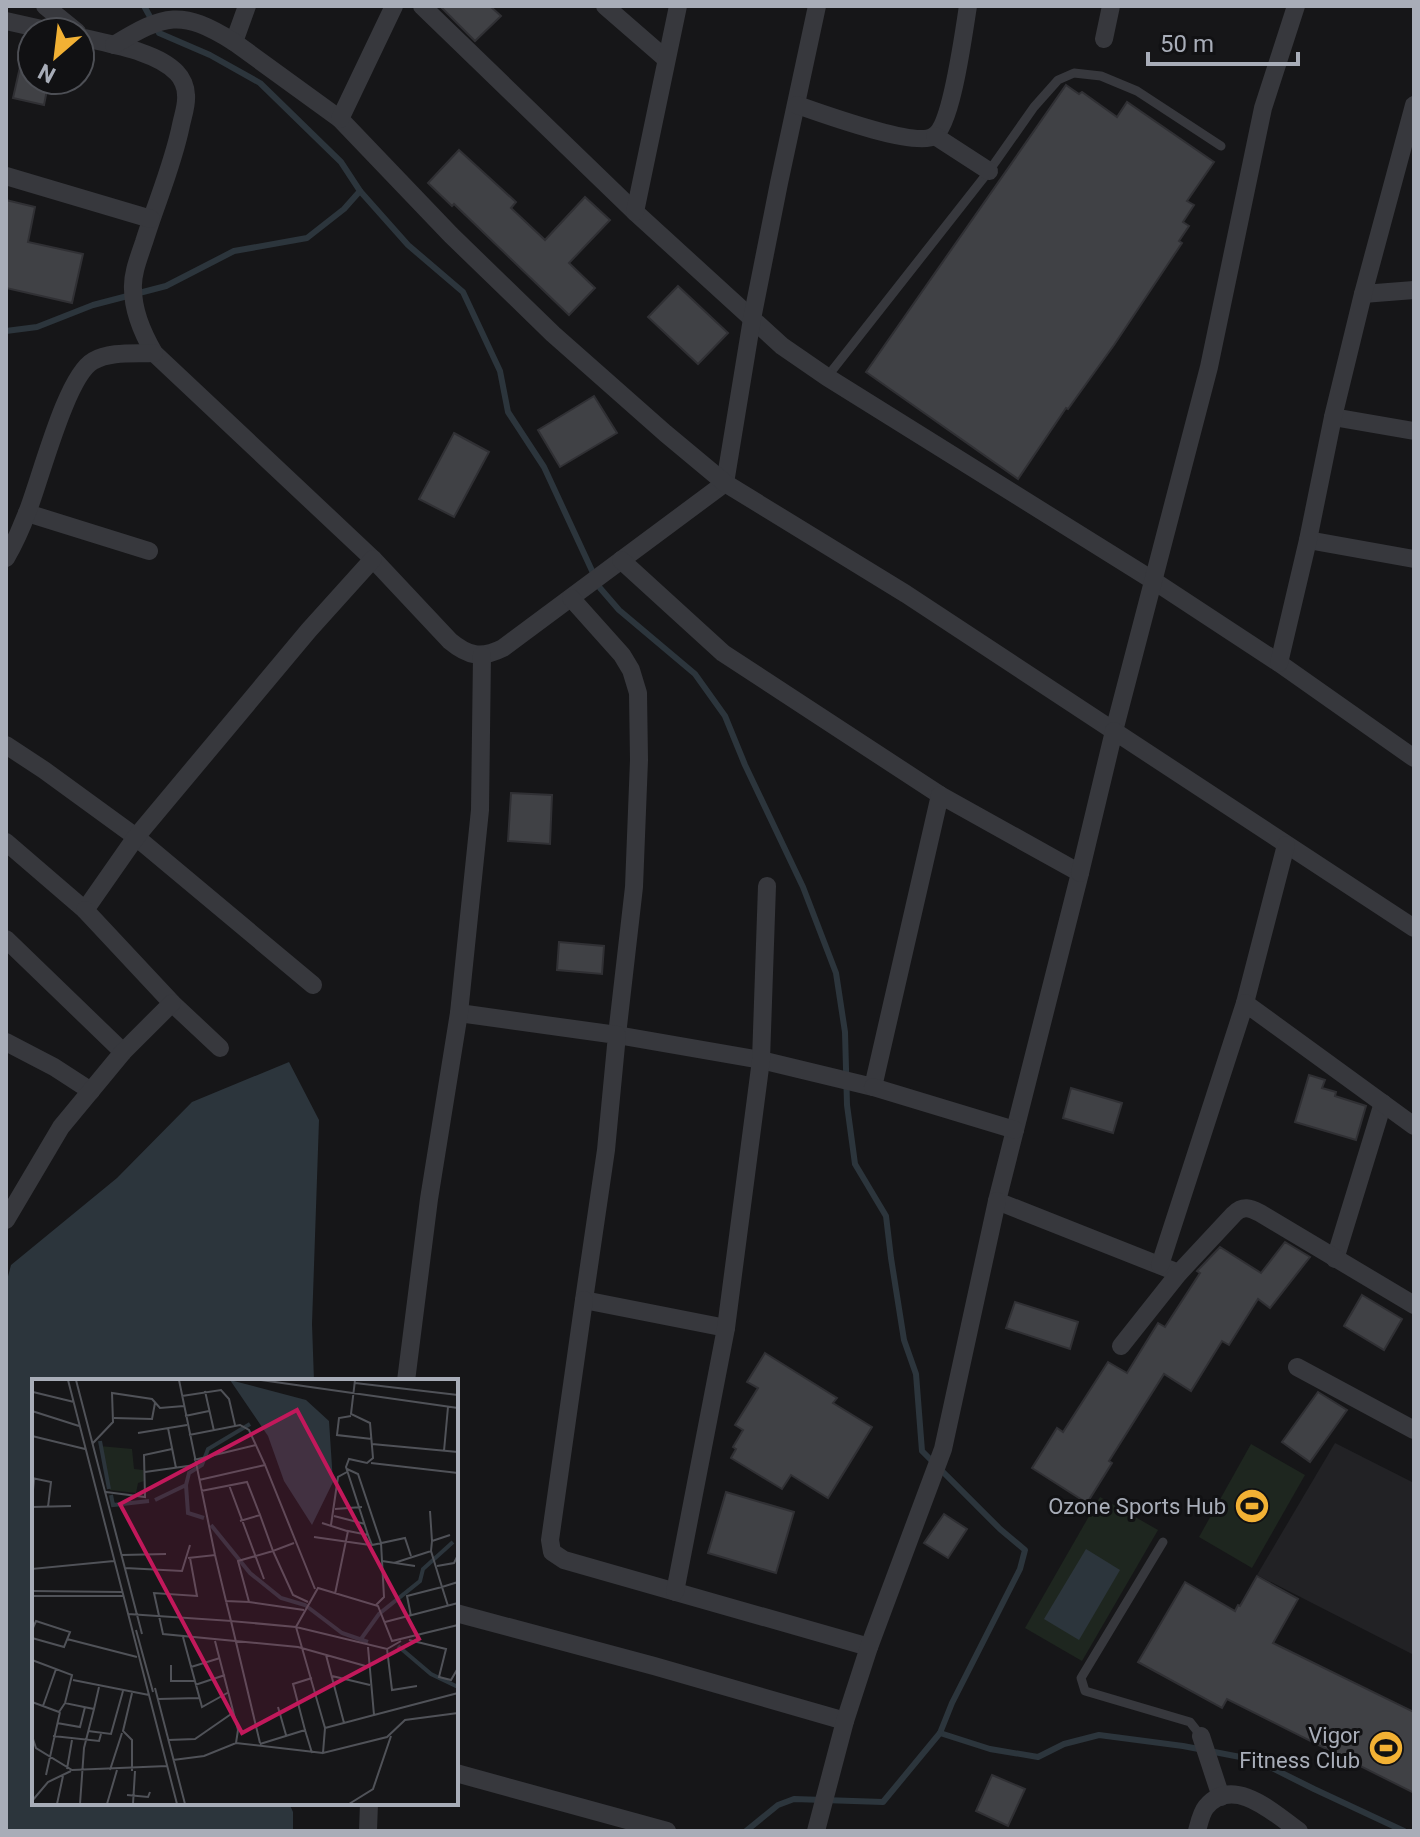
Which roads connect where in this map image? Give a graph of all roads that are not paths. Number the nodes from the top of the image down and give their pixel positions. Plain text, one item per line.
1 (247, 6) edge
2 (394, 6) edge
3 (422, 6) edge
4 (605, 6) edge
5 (678, 6) edge
6 (817, 6) edge
7 (968, 6) edge
8 (1111, 6) edge
9 (1296, 6) edge
10 (1104, 39) dead end
11 (96, 40) edge
12 (234, 42) junction
13 (114, 45) junction
14 (666, 59) junction
15 (797, 105) junction
16 (1414, 105) edge
17 (340, 119) junction
18 (935, 136) junction
19 (1221, 146) dead end
20 (1407, 153) edge
21 (989, 171) junction
22 (6, 176) edge
23 (635, 212) junction
24 (151, 219) junction
25 (1414, 290) edge
26 (1363, 294) junction
27 (752, 319) junction
28 (154, 353) junction
29 (827, 377) junction
30 (1333, 417) junction
31 (1414, 431) edge
32 (725, 483) junction
33 (27, 513) junction
34 (1308, 540) junction
35 (149, 551) dead end
36 (6, 558) edge
37 (373, 559) junction
38 (1414, 559) edge
39 (617, 563) junction
40 (1154, 581) junction
41 (577, 594) junction
42 (482, 655) junction
43 (1279, 663) junction
44 (1114, 731) junction
45 (6, 745) edge
46 (1414, 758) edge
47 (940, 795) junction
48 (136, 837) junction
49 (6, 842) edge
50 (1286, 845) junction
51 (1080, 873) junction
52 (767, 886) dead end
53 (85, 910) junction
54 (1414, 928) edge
55 (6, 939) edge
56 (313, 985) dead end
57 (172, 1003) junction
58 (1245, 1003) junction
59 (459, 1013) junction
60 (617, 1035) junction
61 (6, 1042) edge
62 (220, 1048) dead end
63 (123, 1052) junction
64 (761, 1060) junction
65 (866, 1086) junction
66 (91, 1091) junction
67 (1383, 1103) junction
68 (1414, 1126) edge
69 (1015, 1130) junction
70 (997, 1201) junction
71 (6, 1220) edge
72 (1335, 1259) junction
73 (1160, 1265) junction
74 (1179, 1273) junction
75 (584, 1300) junction
76 (1414, 1305) edge
77 (726, 1328) junction
78 (1121, 1346) dead end
79 (1297, 1367) dead end
80 (406, 1379) edge
81 (1414, 1430) edge
82 (1163, 1542) dead end
83 (675, 1592) junction
84 (458, 1614) edge
85 (869, 1647) junction
86 (845, 1721) junction
87 (1201, 1736) joint
88 (458, 1774) edge
89 (1221, 1797) junction
90 (369, 1805) edge
91 (819, 1826) edge
92 (368, 1831) edge
93 (667, 1831) edge
94 (1197, 1831) edge
95 (1299, 1831) edge

1 - 12 street
2 - 17 street
3 - 23 street
4 - 14 street
5 - 14 street
6 - 15 street
7 - 18 street
8 - 10 street
9 - 40 street
11 - 13 street
12 - 13 street
12 - 17 street
13 - 24 street
14 - 23 street
15 - 18 street
15 - 27 street
16 - 20 street
17 - 32 street
18 - 21 street
19 - 21 lane
20 - 26 street
21 - 29 lane
22 - 24 street
23 - 27 street
24 - 28 street
25 - 26 street
26 - 30 street
27 - 29 street
27 - 32 street
28 - 33 street
28 - 37 street
29 - 40 street
30 - 31 street
30 - 34 street
32 - 39 street
32 - 44 street
33 - 35 street
33 - 36 street
34 - 38 street
34 - 43 street
37 - 42 street
37 - 48 street
39 - 41 street
39 - 47 street
40 - 43 street
40 - 44 street
41 - 42 street
41 - 60 street
42 - 59 street
43 - 46 street
44 - 50 street
44 - 51 street
45 - 48 street
47 - 51 street
47 - 65 street
48 - 53 street
48 - 56 street
49 - 53 street
50 - 54 street
50 - 58 street
51 - 69 street
52 - 64 street
53 - 57 street
55 - 63 street
57 - 62 street
57 - 63 street
58 - 67 street
58 - 73 street
59 - 60 street
59 - 80 street
60 - 64 street
60 - 75 street
61 - 66 street
63 - 66 street
64 - 65 street
64 - 77 street
65 - 69 street
66 - 71 street
67 - 68 street
67 - 72 street
69 - 70 street
70 - 73 street
70 - 85 street
72 - 74 street
72 - 76 street
73 - 74 street
74 - 78 street
75 - 77 street
75 - 83 street
77 - 83 street
79 - 81 street
82 - 87 lane
83 - 85 street
84 - 86 street
85 - 86 street
86 - 91 street
87 - 89 street
88 - 93 street
89 - 94 street
89 - 95 street
90 - 92 street

